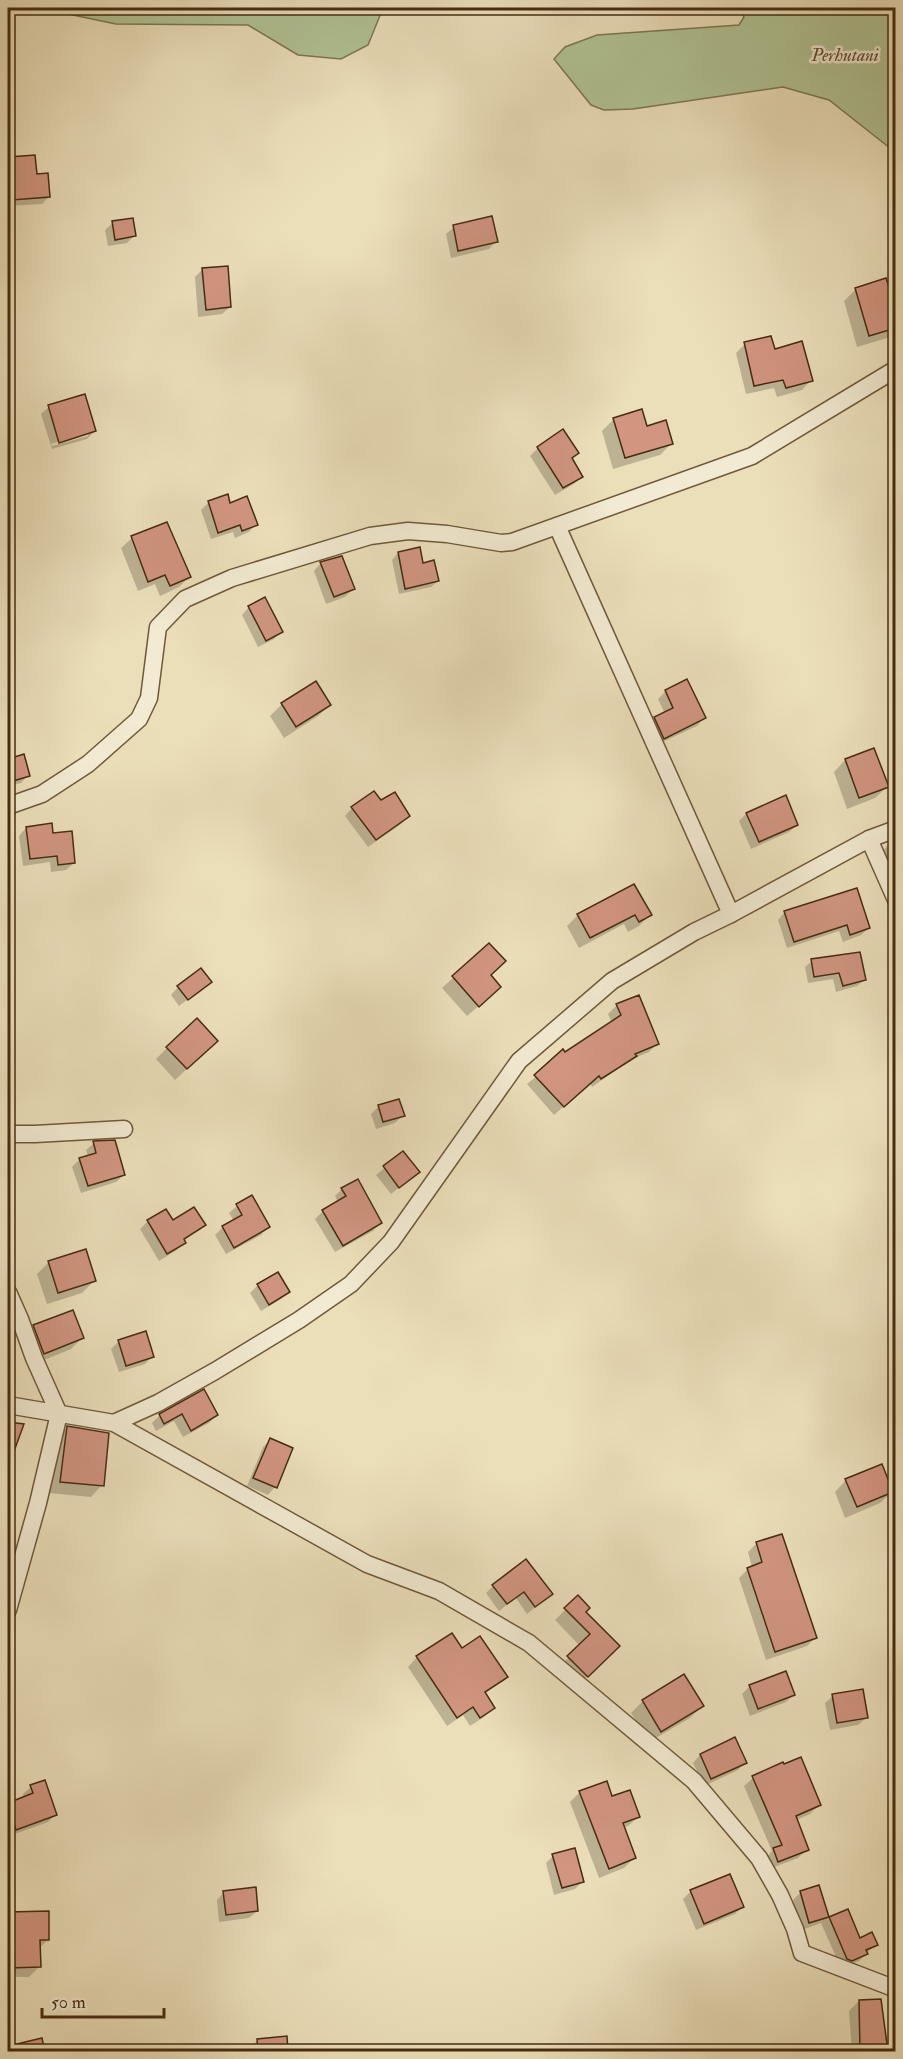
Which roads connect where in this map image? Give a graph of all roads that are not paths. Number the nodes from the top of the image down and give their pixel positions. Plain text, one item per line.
1 (896, 369) edge
2 (556, 526) junction
3 (8, 806) edge
4 (896, 829) edge
5 (869, 839) junction
6 (896, 900) edge
7 (731, 914) junction
8 (124, 1129) dead end
9 (8, 1134) edge
10 (8, 1292) edge
11 (8, 1405) edge
12 (59, 1414) junction
13 (114, 1423) junction
14 (8, 1610) edge
15 (896, 1989) edge

1 - 2 street
2 - 3 street
2 - 7 street
4 - 5 street
5 - 6 street
5 - 7 street
7 - 13 street
8 - 9 street
10 - 12 street
11 - 12 street
12 - 13 street
12 - 14 street
13 - 15 street

